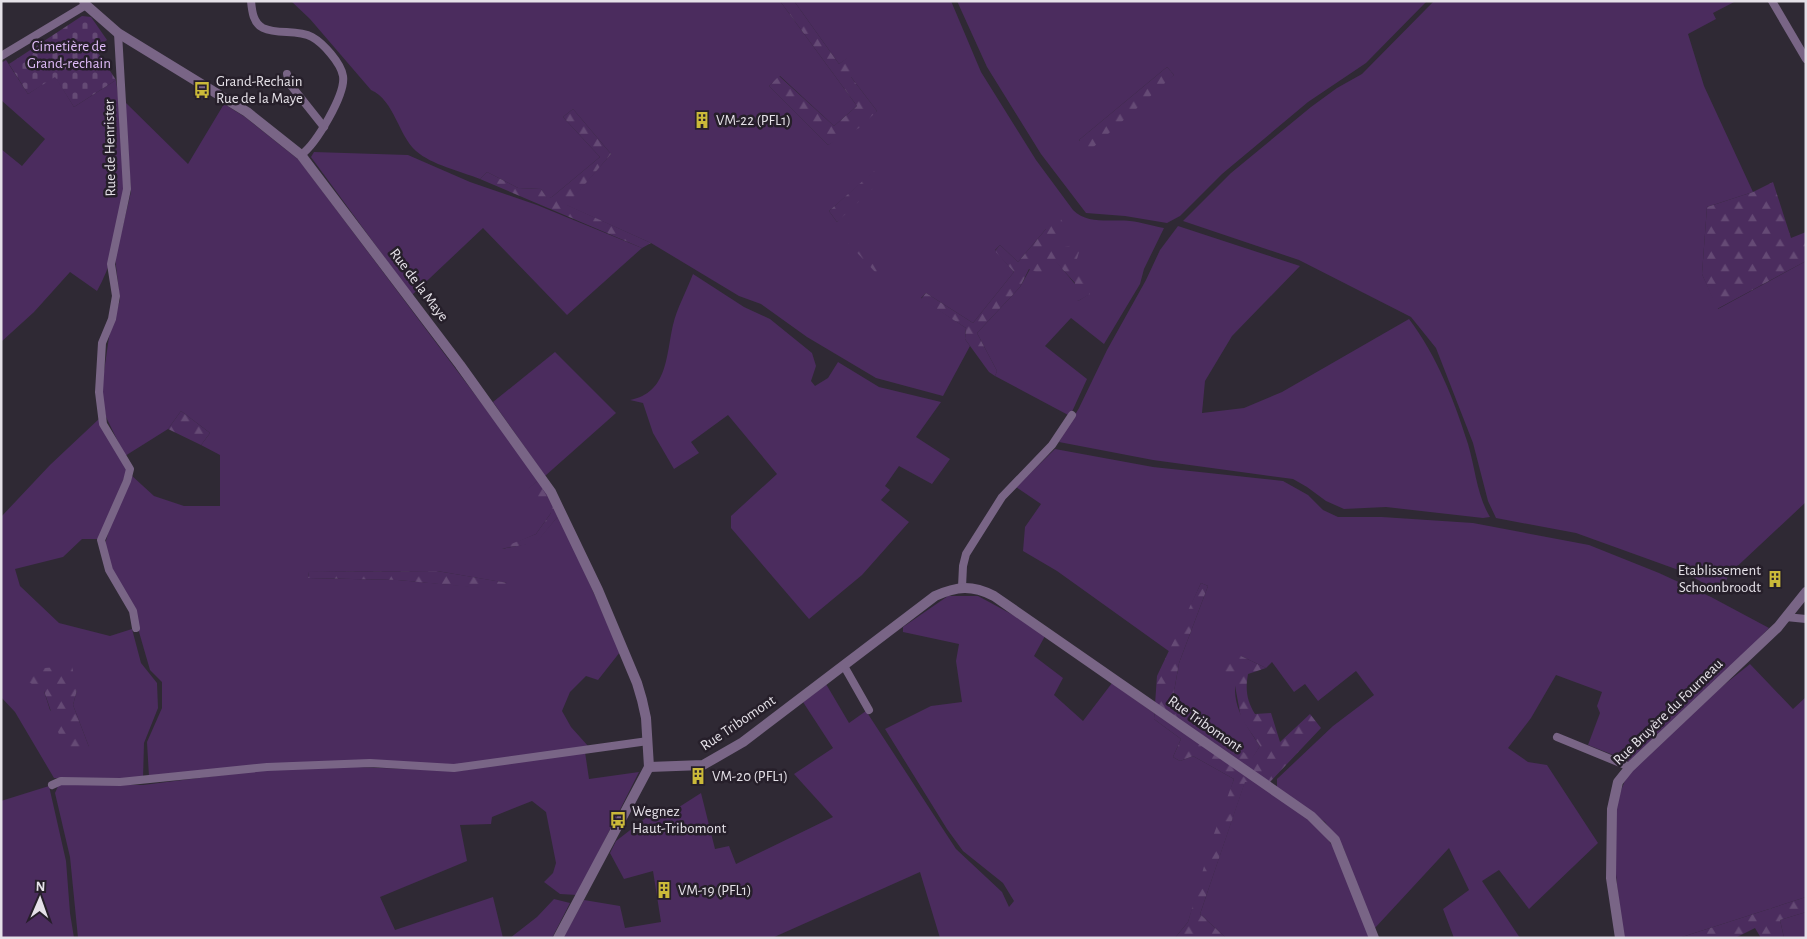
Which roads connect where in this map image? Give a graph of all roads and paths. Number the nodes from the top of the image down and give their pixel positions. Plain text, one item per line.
1 (251, 1) edge
2 (1772, 1) edge
3 (85, 3) edge
4 (118, 32) junction
5 (1, 56) edge
6 (1806, 59) edge
7 (287, 74) dead end
8 (324, 127) junction
9 (301, 155) junction
10 (1072, 415) dead end
11 (962, 587) junction
12 (1806, 592) edge
13 (1786, 617) junction
14 (1806, 619) edge
15 (136, 628) dead end
16 (844, 666) junction
17 (870, 710) dead end
18 (1557, 738) dead end
19 (648, 741) junction
20 (648, 767) junction
21 (1630, 767) junction
22 (52, 785) dead end
23 (558, 938) edge
24 (1374, 938) edge
25 (1620, 938) edge

1 - 8 street
2 - 6 street
3 - 4 street, Rue de la Maye
3 - 5 street
4 - 9 street, Rue de la Maye
4 - 15 street, Rue de Henrister
7 - 8 street
8 - 9 street
9 - 19 street, Rue de la Maye
10 - 11 street
11 - 16 street, Rue Tribomont
11 - 24 street, Rue Tribomont
12 - 13 street, Rue Bruyère du Fourneau
13 - 14 street
13 - 21 street, Rue Bruyère du Fourneau
16 - 17 street
16 - 20 street, Rue Tribomont
18 - 21 street
19 - 20 street, Rue de la Maye
19 - 22 street
20 - 23 street
21 - 25 street, Rue Bruyère du Fourneau

